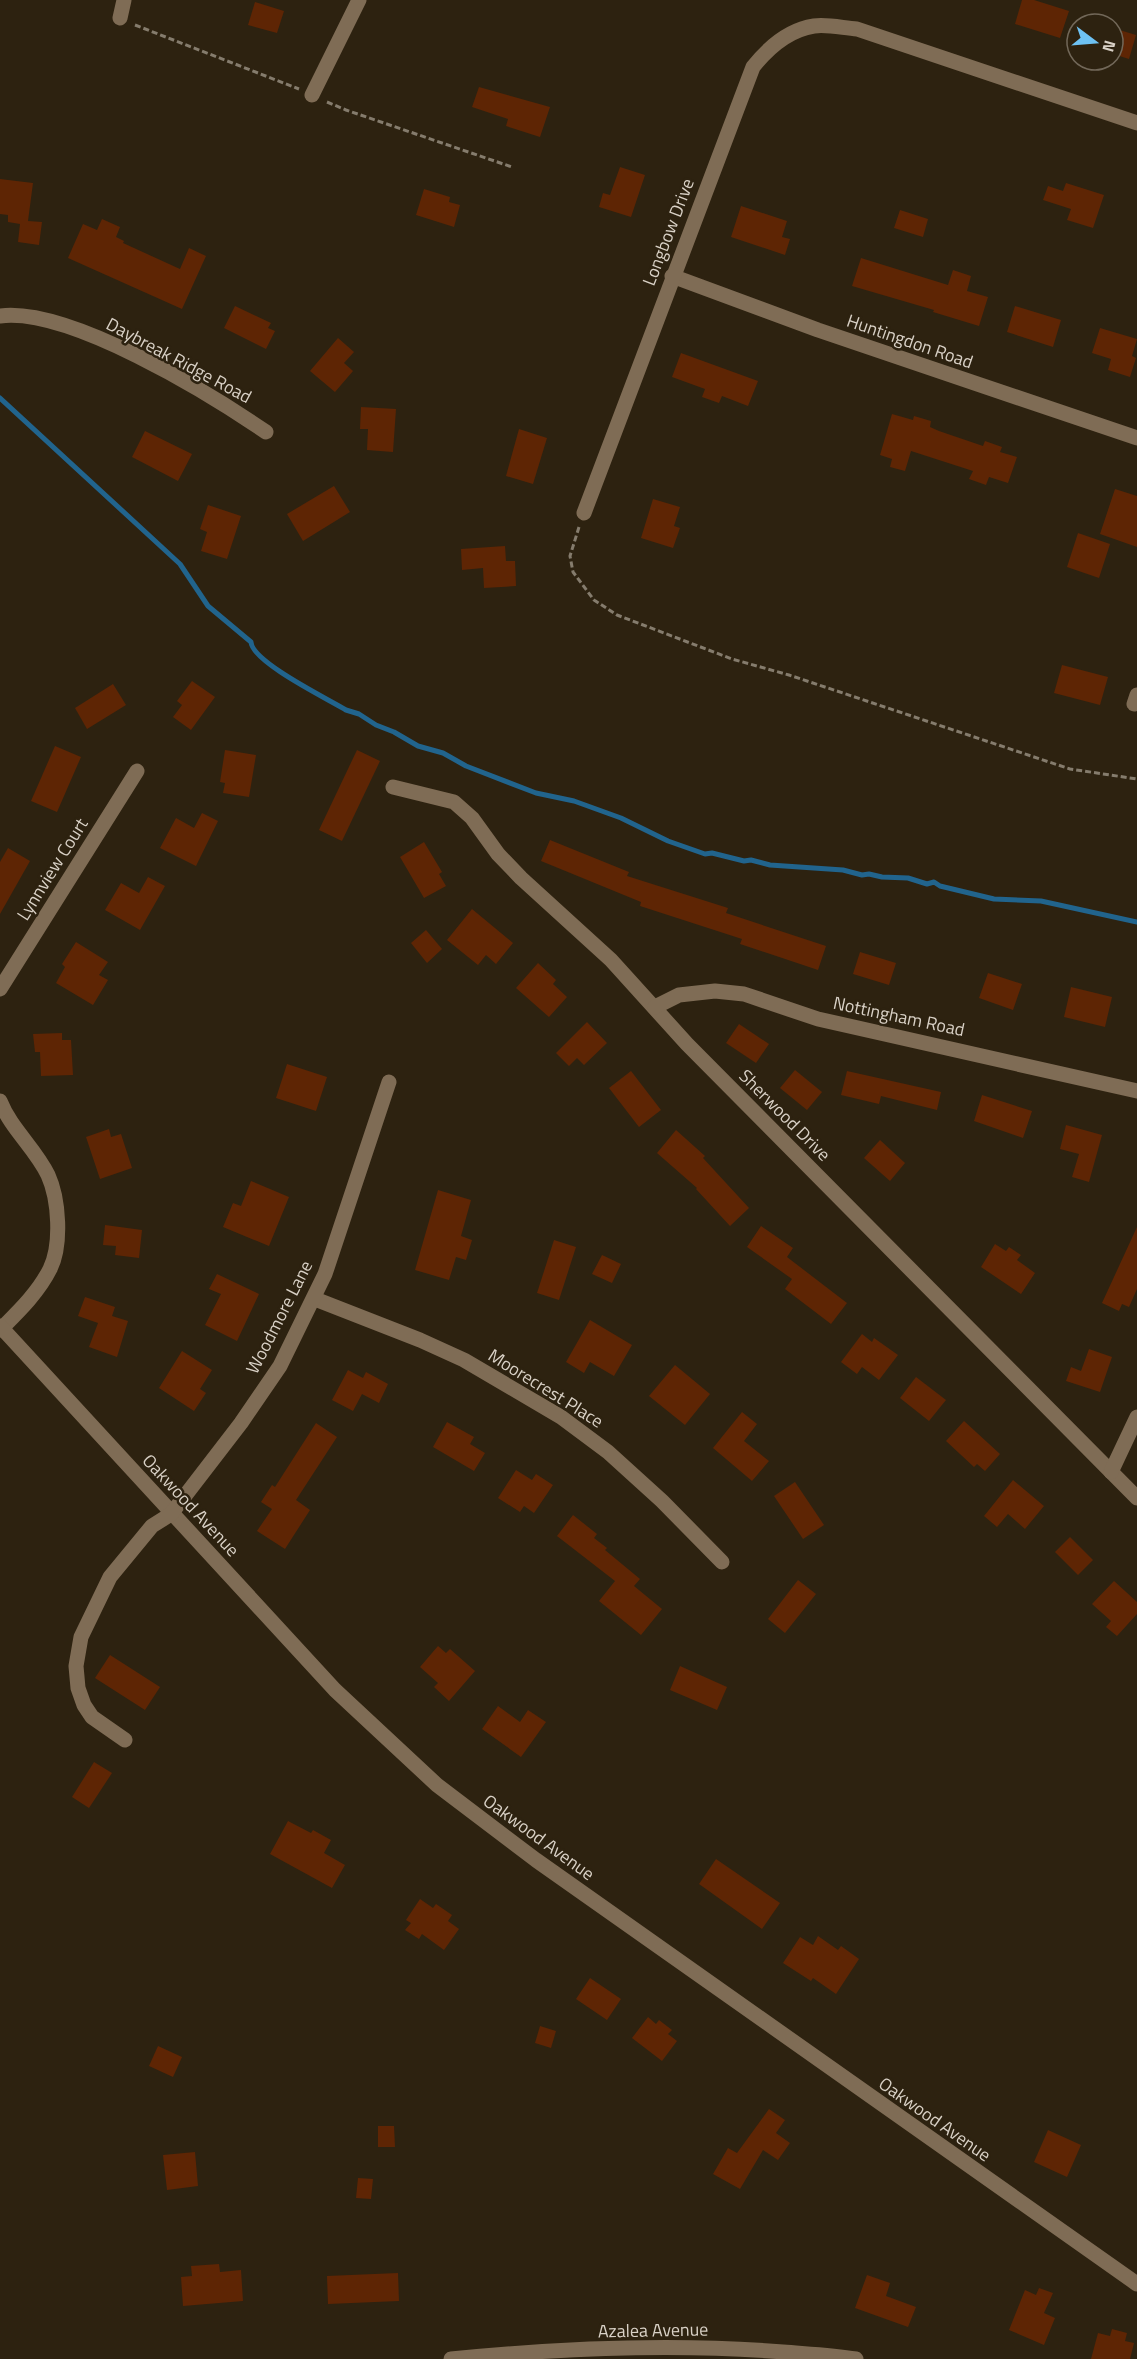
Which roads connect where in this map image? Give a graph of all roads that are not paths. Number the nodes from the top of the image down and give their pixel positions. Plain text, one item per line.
1 (124, 0) edge
2 (359, 0) edge
3 (120, 18) dead end
4 (312, 95) dead end
5 (1137, 123) edge
6 (672, 276) junction
7 (0, 316) edge
8 (266, 432) dead end
9 (1137, 438) edge
10 (584, 513) road end
11 (137, 771) dead end
12 (393, 787) dead end
13 (0, 989) edge
14 (655, 1007) junction
15 (389, 1082) dead end
16 (1137, 1091) edge
17 (0, 1101) edge
18 (315, 1299) junction
19 (1, 1328) edge
20 (1137, 1417) edge
21 (1111, 1472) junction
22 (1137, 1498) edge
23 (171, 1514) junction
24 (722, 1562) dead end
25 (125, 1740) dead end
26 (1137, 2284) edge
27 (451, 2359) edge
28 (856, 2359) edge

1 - 3 street
2 - 4 street
5 - 6 street, Longbow Drive
6 - 9 street, Huntingdon Road
6 - 10 street, Longbow Drive
7 - 8 street, Daybreak Ridge Road
11 - 13 street, Lynnview Court
12 - 14 street, Sherwood Drive
14 - 16 street, Nottingham Road
14 - 21 street, Sherwood Drive
15 - 18 street, Woodmore Lane
17 - 19 street
18 - 23 street, Woodmore Lane
18 - 24 street, Moorecrest Place
19 - 23 street, Oakwood Avenue
20 - 21 street
21 - 22 street, Sherwood Drive
23 - 25 street, Woodmore Lane
23 - 26 street, Oakwood Avenue
27 - 28 street, Azalea Avenue

